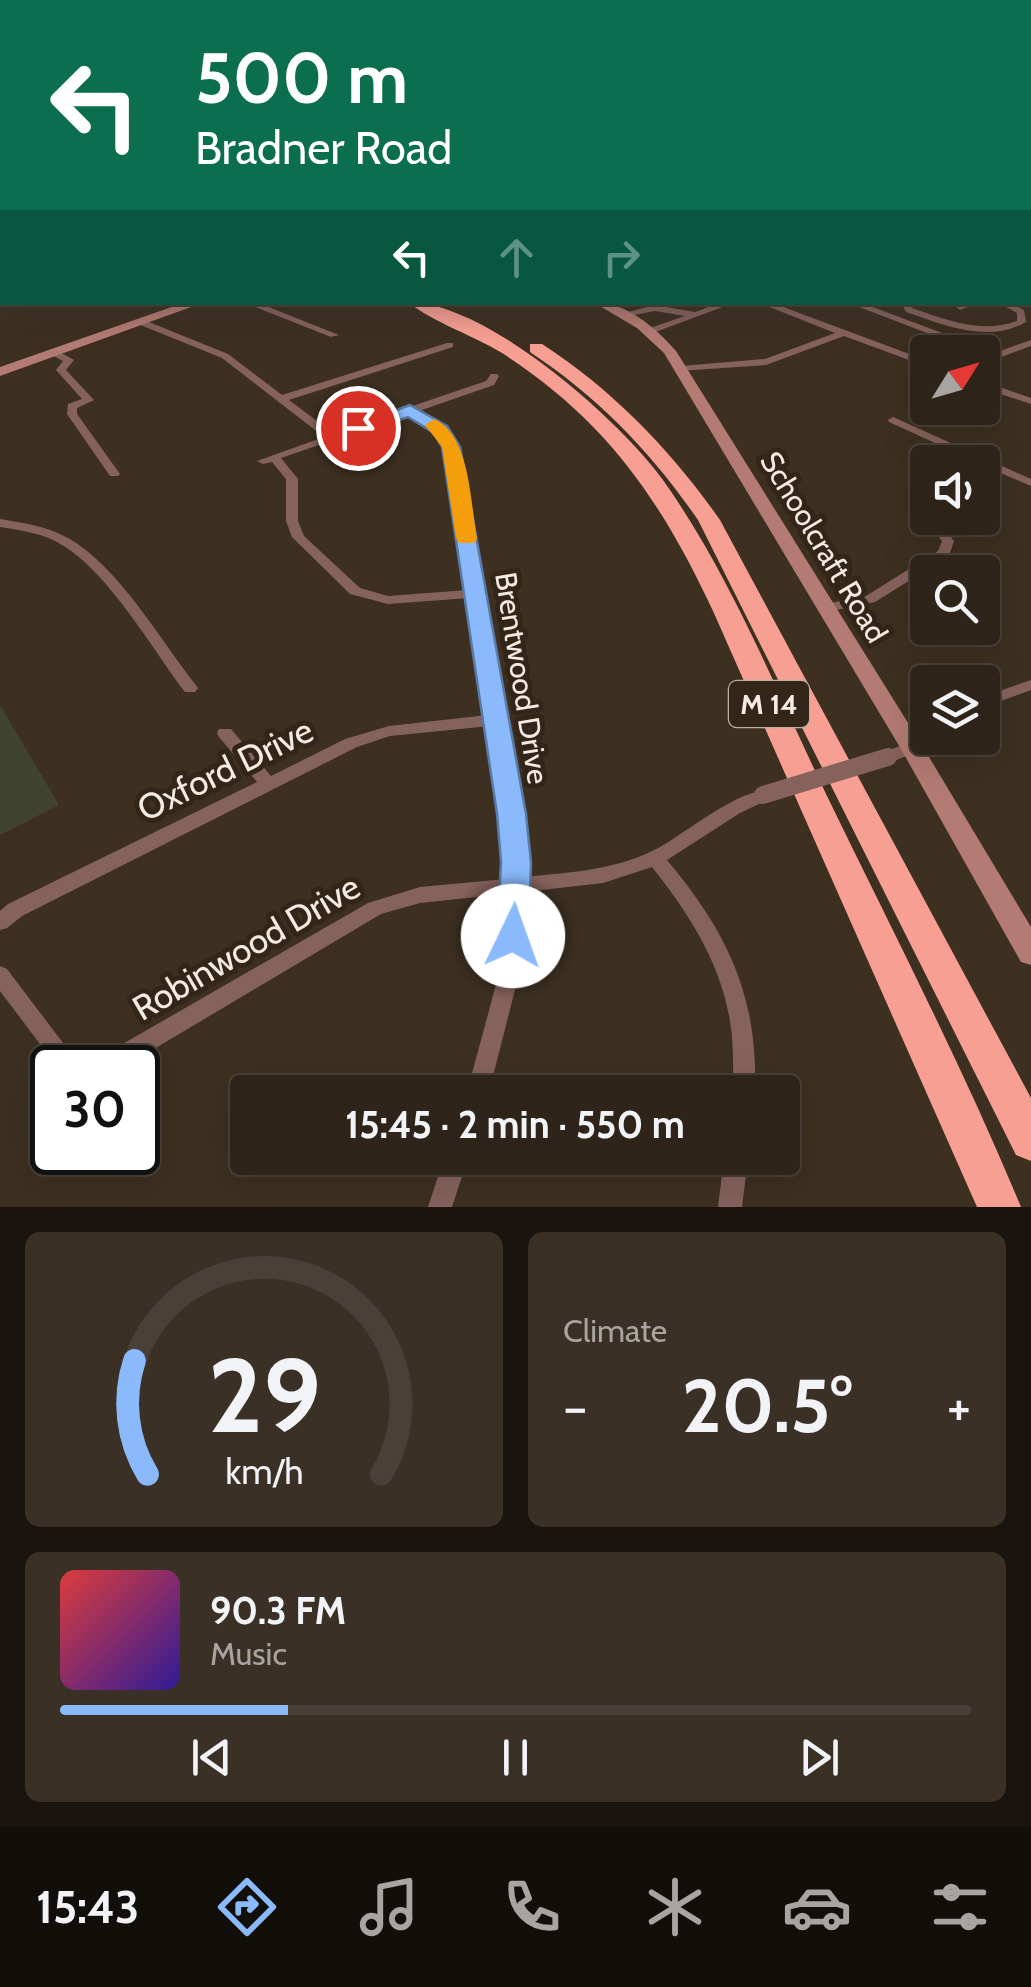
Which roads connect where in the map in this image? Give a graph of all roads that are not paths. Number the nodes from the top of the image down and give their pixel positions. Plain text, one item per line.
1 (190, 305) edge
2 (255, 305) edge
3 (422, 305) edge
4 (456, 305) edge
5 (605, 305) edge
6 (723, 305) edge
7 (769, 305) edge
8 (858, 305) edge
9 (906, 305) edge
10 (966, 305) edge
11 (1023, 305) edge
12 (960, 307) dead end
13 (948, 310) dead end
14 (624, 314) junction
15 (695, 315) junction
16 (930, 317) junction
17 (141, 322) junction
18 (650, 330) junction
19 (843, 333) junction
20 (334, 335) dead end
21 (1031, 343) edge
22 (450, 346) dead end
23 (53, 352) junction
24 (910, 357) edge
25 (680, 369) junction
26 (0, 372) edge
27 (494, 376) dead end
28 (1000, 390) edge
29 (280, 398) junction
30 (1031, 401) edge
31 (410, 410) junction
32 (893, 420) dead end
33 (331, 438) junction
34 (944, 445) edge
35 (1000, 471) edge
36 (114, 474) dead end
37 (1031, 483) edge
38 (0, 522) edge
39 (944, 535) edge
40 (476, 594) junction
41 (826, 608) junction
42 (1031, 685) edge
43 (190, 688) dead end
44 (1000, 696) edge
45 (494, 720) junction
46 (224, 733) dead end
47 (910, 745) edge
48 (910, 749) edge
49 (916, 755) edge
50 (268, 784) junction
51 (655, 858) junction
52 (516, 884) junction
53 (0, 922) edge
54 (1031, 953) edge
55 (0, 975) edge
56 (53, 1045) edge
57 (141, 1045) edge
58 (482, 1075) edge
59 (744, 1075) edge
60 (1031, 1140) edge
61 (450, 1175) edge
62 (734, 1175) edge
63 (440, 1207) edge
64 (730, 1207) edge
65 (999, 1207) edge

1 - 17 street
2 - 20 street
3 - 65 highway, M 14
4 - 60 highway, M 14
5 - 14 street, Schoolcraft Road
6 - 15 street
7 - 19 street
8 - 21 street
9 - 16 street
10 - 12 street
11 - 16 street
13 - 16 street
14 - 15 street
14 - 18 street, Schoolcraft Road
15 - 18 street
17 - 23 street
17 - 29 street
18 - 25 street, Schoolcraft Road
19 - 24 street
19 - 25 street
22 - 29 street
23 - 26 street
23 - 36 street
25 - 41 street, Schoolcraft Road
27 - 31 street
28 - 30 street
29 - 33 street
31 - 33 street
31 - 40 street, Brentwood Drive
32 - 34 street
33 - 40 street
35 - 37 street
38 - 43 street
39 - 41 street
40 - 45 street, Brentwood Drive
41 - 47 street, Schoolcraft Road
42 - 44 street
45 - 50 street, Oxford Drive
45 - 52 street, Brentwood Drive
46 - 50 street
48 - 51 street, Robinwood Drive, bridge
49 - 54 street, Schoolcraft Road
50 - 53 street, Oxford Drive
51 - 52 street, Robinwood Drive
51 - 59 street
52 - 57 street, Robinwood Drive
52 - 58 street, Brentwood Drive
55 - 56 street
61 - 63 street
62 - 64 street

